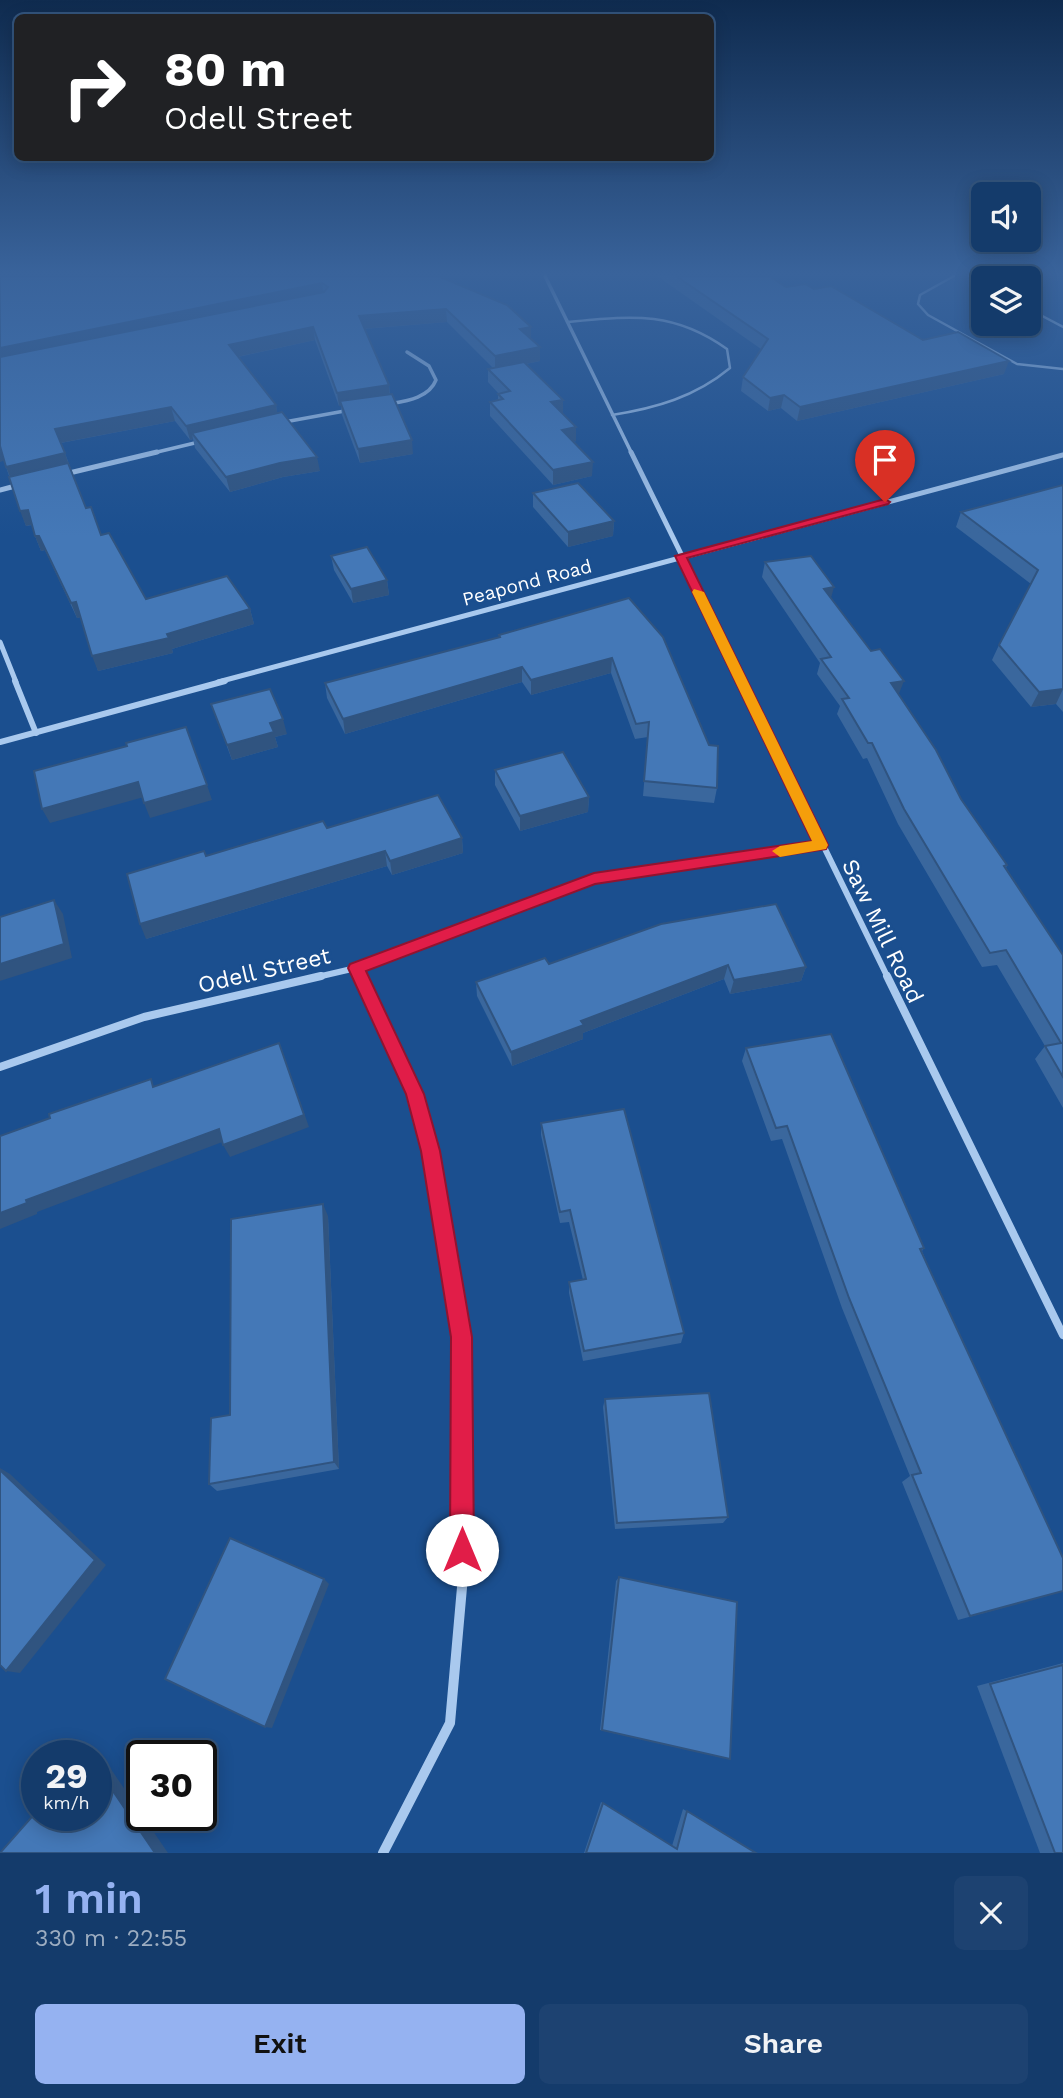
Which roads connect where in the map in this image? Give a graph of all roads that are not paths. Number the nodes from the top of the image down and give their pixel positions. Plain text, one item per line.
1 (424, 362) edge
2 (587, 362) edge
3 (729, 362) edge
4 (1014, 362) edge
5 (1061, 369) edge
6 (379, 405) edge
7 (352, 409) edge
8 (612, 415) junction
9 (270, 425) edge
10 (216, 438) edge
11 (1063, 455) edge
12 (54, 477) edge
13 (27, 484) edge
14 (0, 490) edge
15 (681, 556) junction
16 (0, 642) edge
17 (36, 733) junction
18 (0, 743) edge
19 (821, 845) junction
20 (356, 968) junction
21 (0, 1067) edge
22 (1063, 1335) edge
23 (383, 1853) edge

1 - 6 street
2 - 8 street, Saw Mill Road
3 - 8 lane
4 - 5 lane
7 - 9 street
8 - 15 street, Saw Mill Road
10 - 12 street
11 - 15 street, Peapond Road
13 - 14 street
15 - 17 street, Peapond Road
15 - 19 street, Saw Mill Road
16 - 17 street
17 - 18 street, Peapond Road
19 - 20 street, Odell Street
19 - 22 street, Saw Mill Road
20 - 21 street, Odell Street
20 - 23 street

